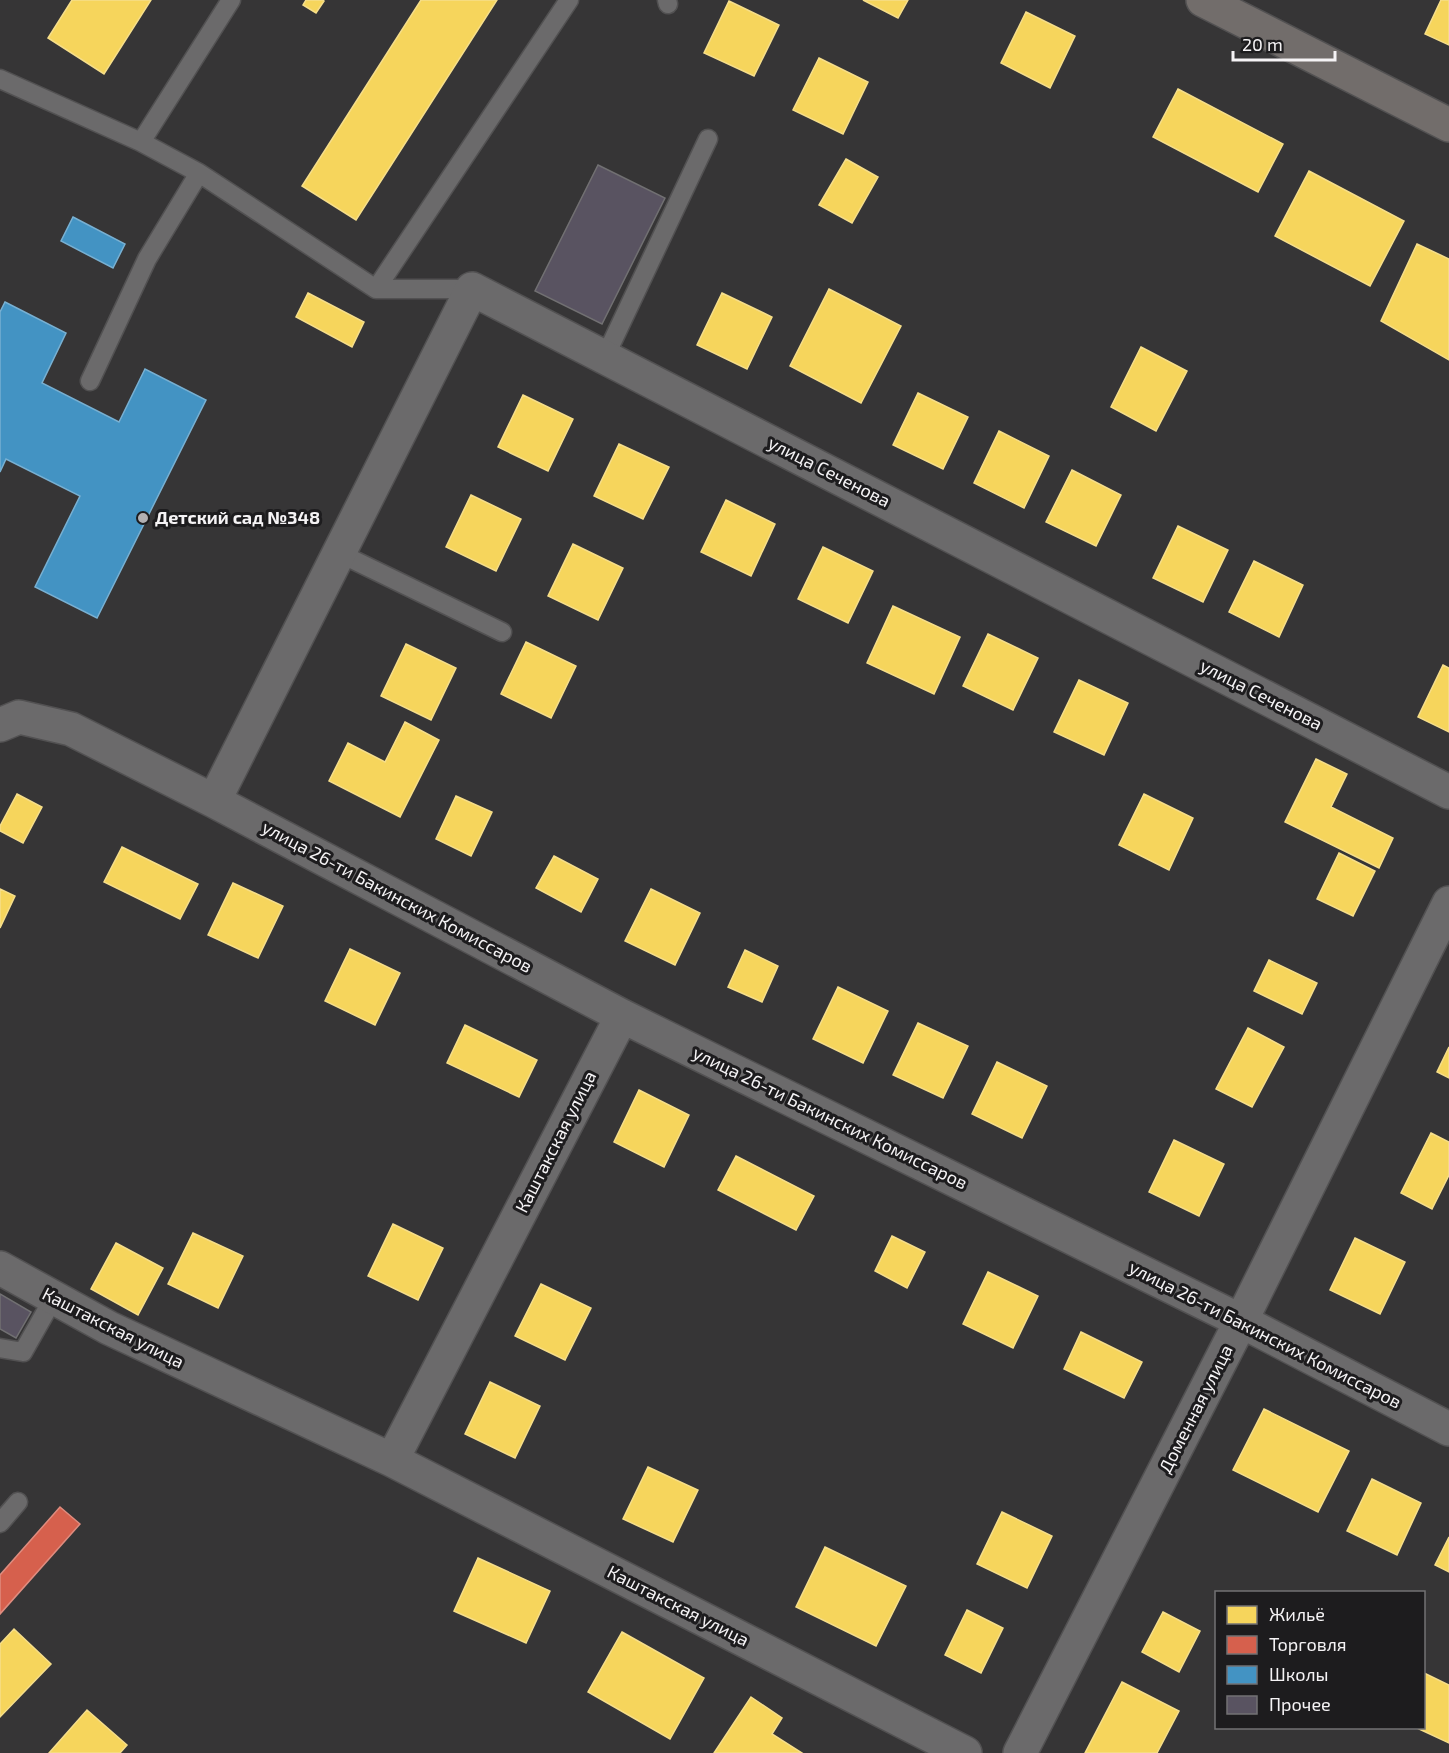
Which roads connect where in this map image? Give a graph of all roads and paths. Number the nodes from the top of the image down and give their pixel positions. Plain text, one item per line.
1 (231, 0) edge
2 (569, 0) edge
3 (1203, 0) edge
4 (0, 79) edge
5 (1449, 125) edge
6 (708, 139) dead end
7 (141, 142) junction
8 (199, 174) junction
9 (376, 289) junction
10 (472, 289) junction
11 (605, 357) junction
12 (90, 381) dead end
13 (339, 553) junction
14 (502, 632) dead end
15 (0, 725) edge
16 (1449, 792) edge
17 (214, 801) junction
18 (1449, 903) edge
19 (622, 1016) junction
20 (0, 1268) edge
21 (53, 1299) junction
22 (1241, 1321) junction
23 (0, 1348) edge
24 (1449, 1429) edge
25 (392, 1460) junction
26 (18, 1502) dead end
27 (0, 1523) edge
28 (965, 1753) edge
29 (1020, 1753) edge

1 - 7 lane
2 - 9 lane
3 - 5 main road
4 - 7 lane
6 - 11 lane
7 - 8 lane
8 - 9 lane
8 - 12 lane
9 - 10 lane
10 - 11 street, улица Сеченова
10 - 13 street
11 - 16 street, улица Сеченова
13 - 14 lane
13 - 17 street
15 - 17 street, улица 26-ти Бакинских Комиссаров
17 - 19 street, улица 26-ти Бакинских Комиссаров
18 - 22 street, Доменная улица
19 - 22 street, улица 26-ти Бакинских Комиссаров
19 - 25 street, Каштакская улица
20 - 21 street, Каштакская улица
21 - 23 lane
21 - 25 street, Каштакская улица
22 - 24 street, улица 26-ти Бакинских Комиссаров
22 - 29 street, Доменная улица
25 - 28 street, Каштакская улица
26 - 27 lane

